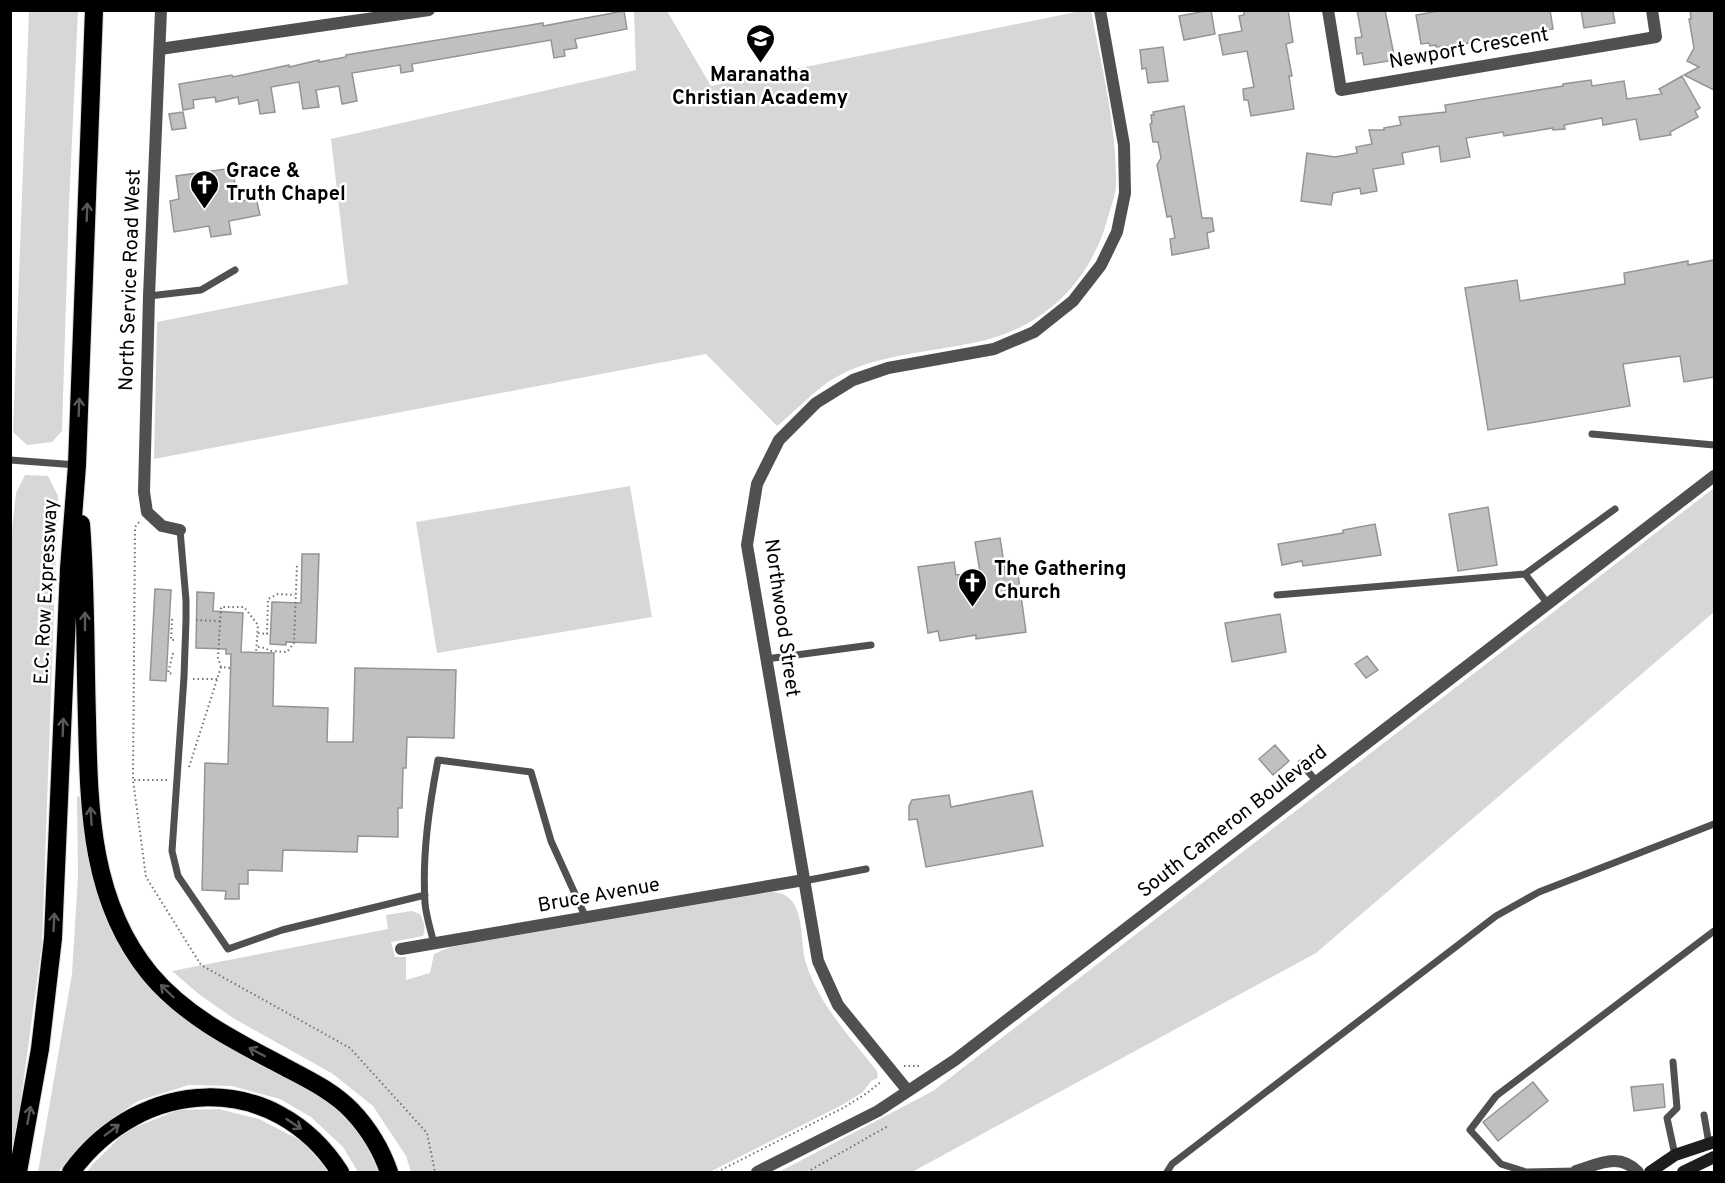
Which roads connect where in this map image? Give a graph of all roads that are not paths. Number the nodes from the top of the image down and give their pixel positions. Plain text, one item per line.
1 (94, 10) edge
2 (161, 10) edge
3 (429, 10) edge
4 (1100, 10) edge
5 (1328, 10) edge
6 (1652, 10) edge
7 (160, 49) junction
8 (235, 270) dead end
9 (149, 296) junction
10 (1592, 434) dead end
11 (1714, 445) edge
12 (10, 460) edge
13 (77, 465) junction
14 (1714, 476) edge
15 (1615, 509) dead end
16 (180, 530) joint
17 (1525, 574) junction
18 (1277, 595) dead end
19 (1548, 604) junction
20 (871, 645) dead end
21 (766, 659) junction
22 (1301, 763) dead end
23 (1317, 782) junction
24 (1714, 824) edge
25 (866, 869) dead end
26 (804, 881) junction
27 (425, 895) junction
28 (585, 918) junction
29 (1714, 931) edge
30 (434, 944) junction
31 (401, 950) dead end
32 (1673, 1062) dead end
33 (908, 1091) junction
34 (1704, 1114) dead end
35 (1712, 1143) edge
36 (1675, 1155) junction
37 (1714, 1157) edge
38 (1576, 1171) edge
39 (18, 1173) edge
40 (72, 1173) edge
41 (340, 1173) edge
42 (389, 1173) edge
43 (757, 1173) edge
44 (1167, 1173) edge
45 (1638, 1173) edge
46 (1650, 1173) edge
47 (1683, 1173) edge

13 -> 1 highway, E.C. Row Expressway
2 - 7 street, North Service Road West
3 - 7 street
4 - 21 street, Northwood Street
5 - 6 street, Newport Crescent
7 - 9 street, North Service Road West
8 - 9 lane
9 - 16 street, North Service Road West
10 - 11 lane
12 - 13 lane
39 -> 13 highway, E.C. Row Expressway
42 -> 13 highway
14 - 19 street, South Cameron Boulevard
15 - 17 lane
16 - 27 lane
17 - 18 lane
17 - 19 lane
19 - 23 street, South Cameron Boulevard
20 - 21 lane
21 - 26 street, Northwood Street
22 - 23 lane
23 - 33 street, South Cameron Boulevard
24 - 44 lane
25 - 26 lane
26 - 28 street, Bruce Avenue
26 - 33 street, Northwood Street
27 - 28 lane
27 - 30 lane
28 - 30 street, Bruce Avenue
29 - 38 lane
30 - 31 street, Bruce Avenue
32 - 36 lane
33 - 43 street, South Cameron Boulevard
34 - 35 lane
35 - 36 street
36 - 46 street
37 - 47 street
38 - 45 street
40 -> 41 highway

